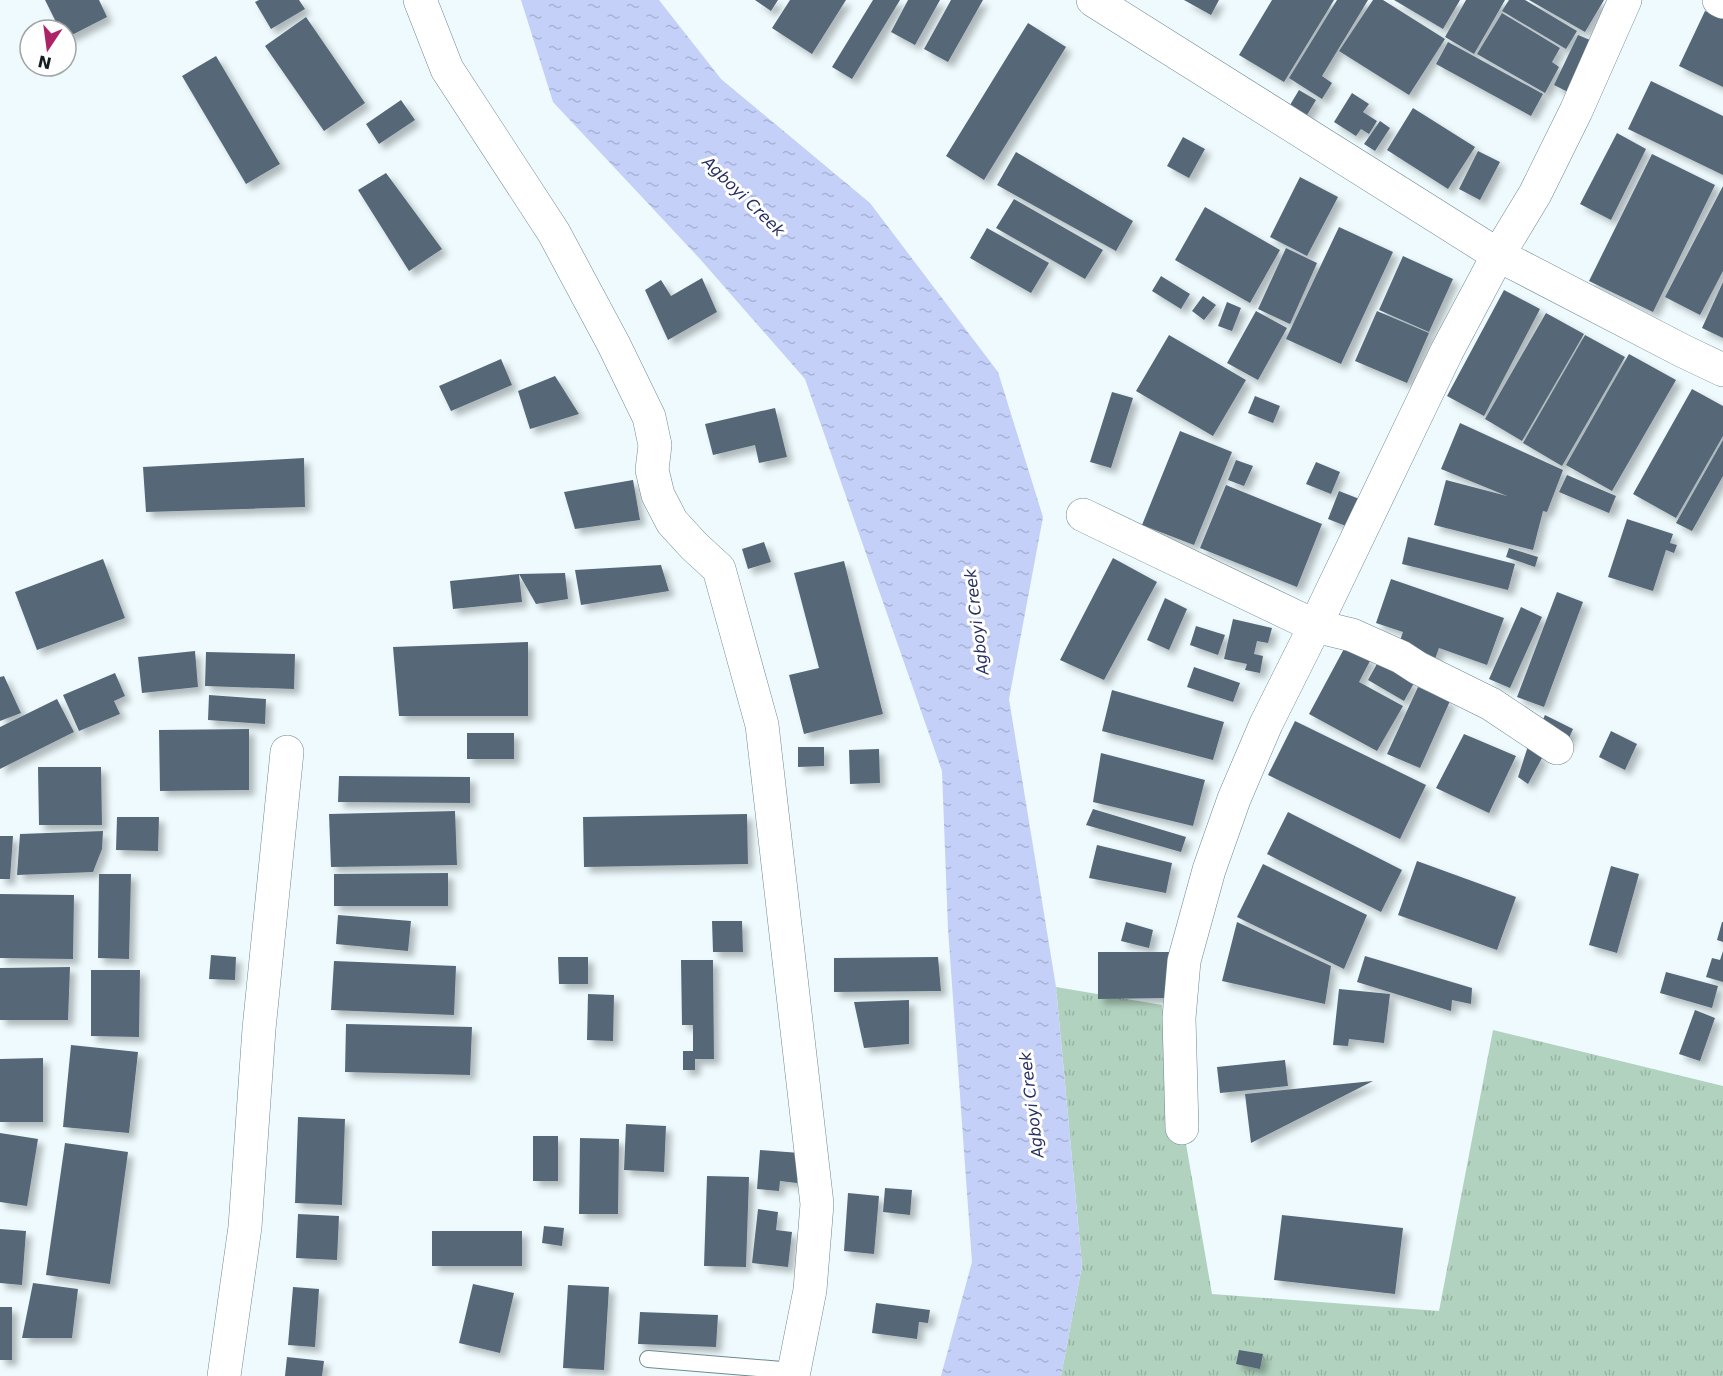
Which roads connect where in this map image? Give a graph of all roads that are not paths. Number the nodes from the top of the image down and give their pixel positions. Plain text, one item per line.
1 (420, 0) edge
2 (1093, 0) edge
3 (1625, 0) edge
4 (1498, 255) junction
5 (1723, 370) edge
6 (1083, 515) dead end
7 (1316, 626) junction
8 (1557, 748) dead end
9 (287, 752) dead end
10 (1182, 1128) dead end
11 (648, 1359) dead end
12 (793, 1373) edge
13 (224, 1376) edge

1 - 12 street
2 - 4 street
3 - 4 street
4 - 5 street
4 - 7 street
6 - 7 street
7 - 8 street
7 - 10 street
9 - 13 street
11 - 12 lane

